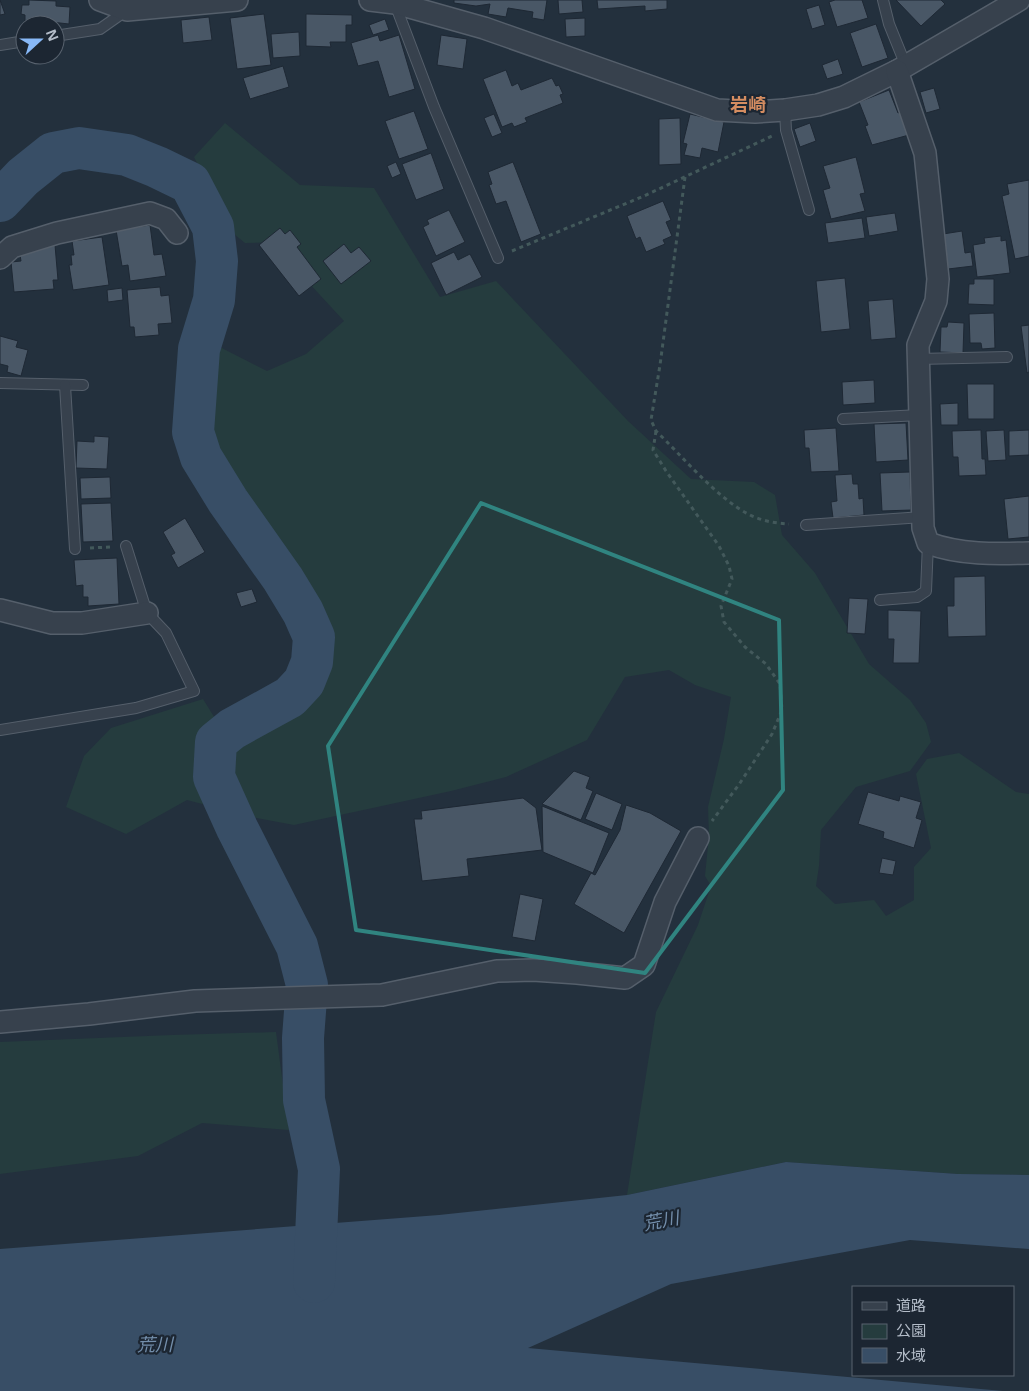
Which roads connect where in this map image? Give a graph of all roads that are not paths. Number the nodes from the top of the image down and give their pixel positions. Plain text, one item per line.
1 (100, 0) edge
2 (237, 0) edge
3 (883, 0) edge
4 (1019, 0) edge
5 (383, 1) edge
6 (127, 10) junction
7 (65, 34) edge
8 (15, 43) edge
9 (0, 45) edge
10 (902, 69) junction
11 (786, 120) junction
12 (809, 210) dead end
13 (177, 233) dead end
14 (0, 258) edge
15 (498, 258) road end
16 (1007, 357) dead end
17 (918, 359) junction
18 (0, 383) edge
19 (66, 385) junction
20 (83, 385) dead end
21 (920, 415) junction
22 (843, 419) dead end
23 (923, 517) junction
24 (806, 525) road end
25 (928, 543) junction
26 (126, 546) road end
27 (74, 549) road end
28 (1029, 553) edge
29 (880, 600) dead end
30 (0, 610) edge
31 (147, 613) junction
32 (0, 730) edge
33 (698, 838) road end
34 (0, 1022) edge

1 - 6 street
2 - 6 street
3 - 10 lane
4 - 10 street
5 - 11 street
5 - 15 lane
6 - 7 lane
8 - 9 lane
10 - 11 street
10 - 17 street
11 - 12 lane
13 - 14 street
16 - 17 lane
17 - 21 street
18 - 19 lane
19 - 20 lane
19 - 27 lane
21 - 22 lane
21 - 23 street
23 - 24 lane
23 - 25 street
25 - 28 street
25 - 29 lane
26 - 31 lane
30 - 31 street
31 - 32 lane
33 - 34 street

